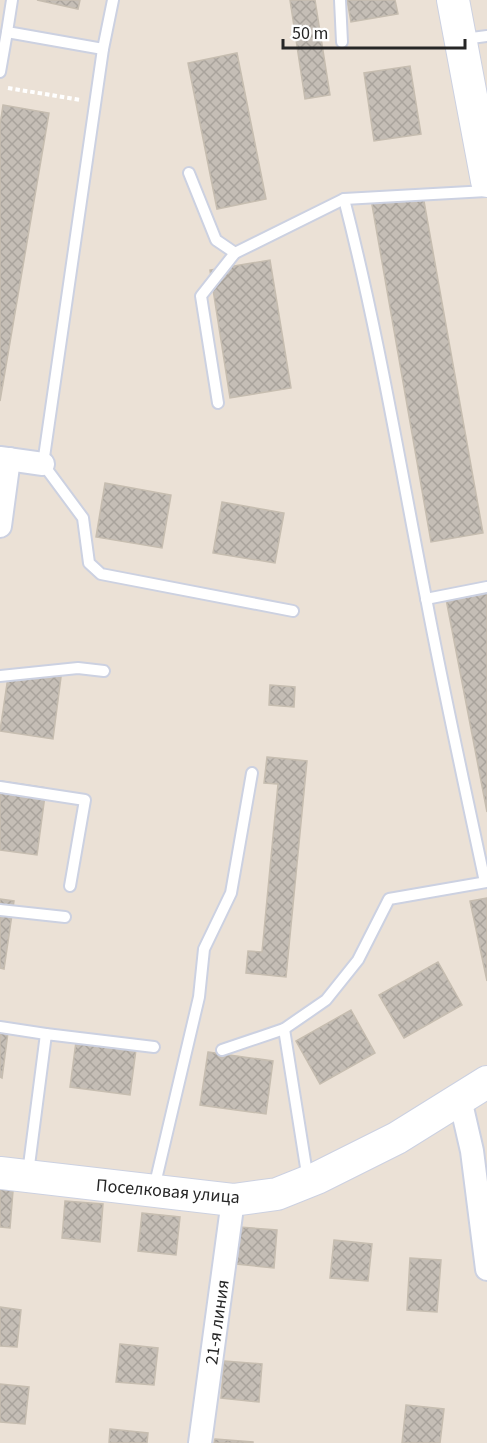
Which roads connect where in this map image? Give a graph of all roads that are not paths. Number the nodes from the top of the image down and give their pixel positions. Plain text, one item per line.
1 (12, 0) edge
2 (113, 0) edge
3 (340, 0) edge
4 (453, 0) edge
5 (7, 32) junction
6 (474, 37) edge
7 (342, 42) dead end
8 (103, 49) junction
9 (0, 72) edge
10 (189, 173) dead end
11 (487, 182) edge
12 (487, 191) edge
13 (344, 199) junction
14 (235, 253) junction
15 (218, 403) dead end
16 (4, 459) edge
17 (43, 464) junction
18 (0, 526) edge
19 (487, 587) edge
20 (426, 599) junction
21 (293, 611) dead end
22 (104, 671) dead end
23 (0, 676) edge
24 (252, 773) dead end
25 (0, 787) edge
26 (486, 882) edge
27 (70, 885) dead end
28 (0, 910) edge
29 (65, 917) dead end
30 (0, 1027) edge
31 (284, 1029) junction
32 (46, 1034) junction
33 (154, 1047) dead end
34 (222, 1050) dead end
35 (487, 1082) edge
36 (460, 1099) junction
37 (14, 1174) edge
38 (308, 1181) junction
39 (153, 1191) junction
40 (233, 1200) junction
41 (487, 1269) edge
42 (200, 1443) edge

1 - 5 lane
2 - 8 lane
3 - 7 lane
4 - 6 street
5 - 8 lane
5 - 9 lane
6 - 11 street
8 - 17 lane
10 - 14 lane
12 - 13 lane
13 - 14 lane
13 - 20 lane
14 - 15 lane
16 - 17 street
16 - 18 street
17 - 21 lane
19 - 20 lane
20 - 26 lane
22 - 23 lane
24 - 39 lane
25 - 27 lane
26 - 31 lane
28 - 29 lane
30 - 32 lane
31 - 34 lane
31 - 38 lane
32 - 33 lane
32 - 37 lane
35 - 36 street, Поселковая улица
36 - 38 street, Поселковая улица
36 - 41 street
37 - 39 street, Поселковая улица
38 - 40 street, Поселковая улица
39 - 40 street, Поселковая улица
40 - 42 street, 21-я линия

